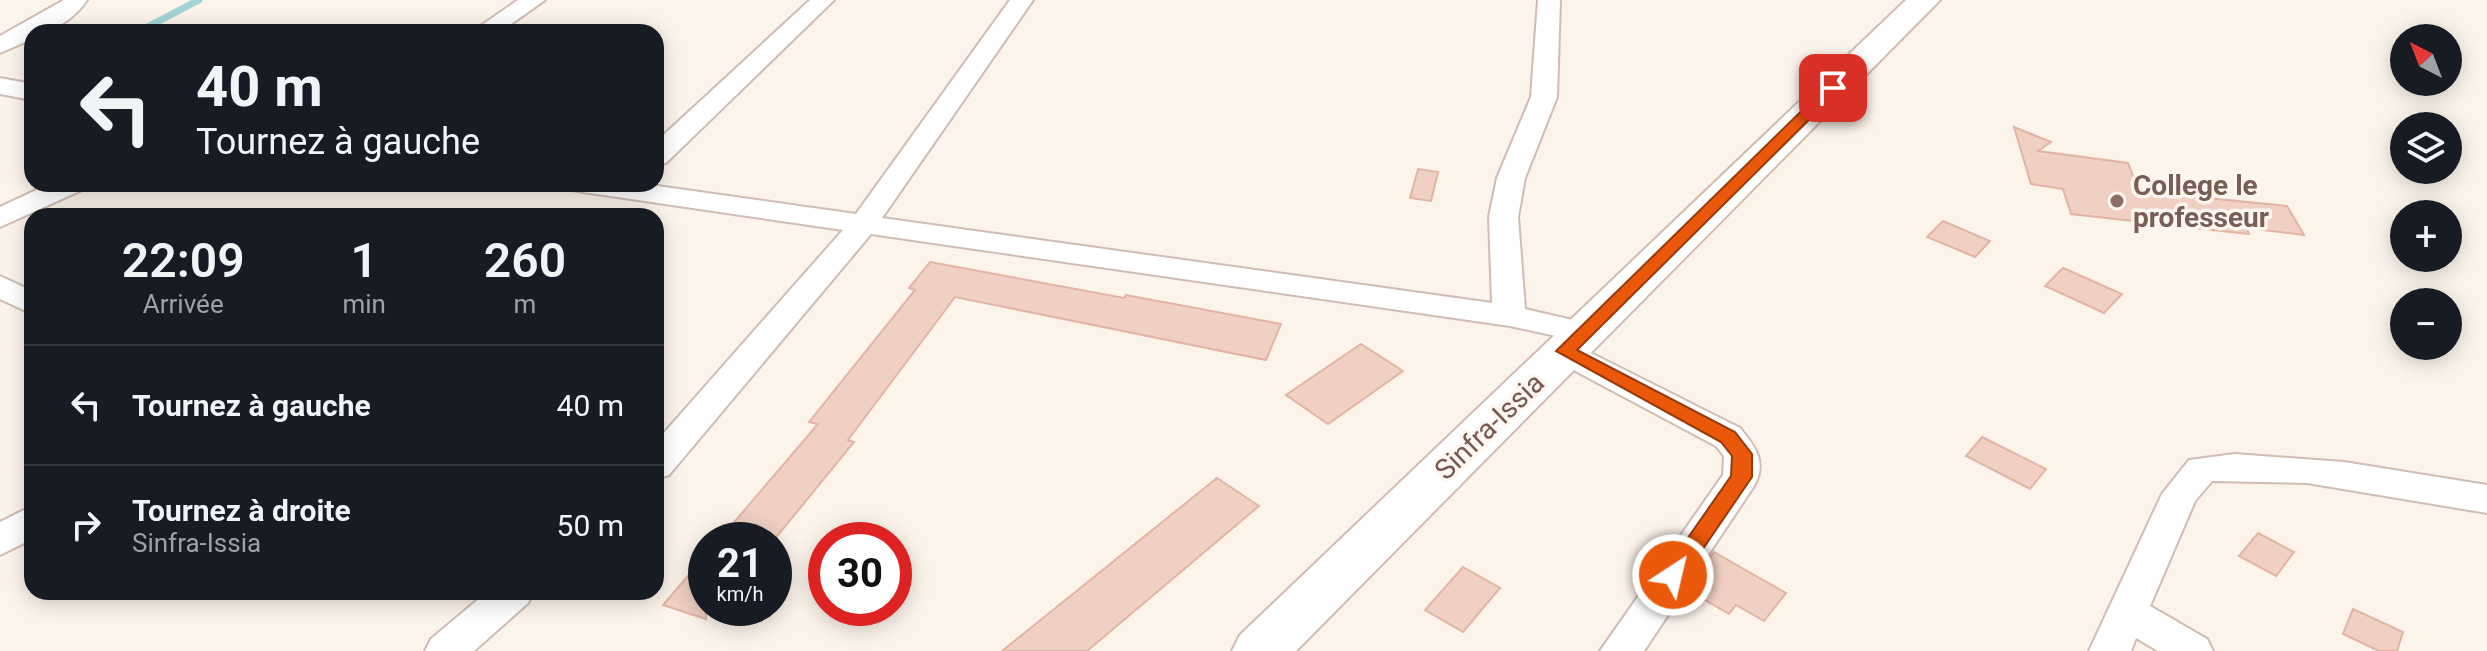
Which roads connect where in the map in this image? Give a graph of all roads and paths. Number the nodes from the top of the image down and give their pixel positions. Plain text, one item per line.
1 (76, 0) edge
2 (534, 0) edge
3 (823, 0) edge
4 (1022, 0) edge
5 (1549, 0) edge
6 (1924, 0) edge
7 (42, 24) edge
8 (496, 24) edge
9 (24, 33) edge
10 (0, 46) edge
11 (0, 86) edge
12 (24, 90) edge
13 (664, 149) edge
14 (55, 192) edge
15 (660, 192) edge
16 (0, 218) edge
17 (862, 226) junction
18 (0, 286) edge
19 (24, 300) edge
20 (1510, 316) junction
21 (1574, 341) junction
22 (664, 457) edge
23 (2487, 499) edge
24 (24, 525) edge
25 (0, 541) edge
26 (505, 600) edge
27 (2127, 612) junction
28 (446, 651) edge
29 (1260, 651) edge
30 (1621, 651) edge
31 (2110, 651) edge
32 (2192, 651) edge

1 - 7 street
2 - 8 street
3 - 13 street
4 - 17 street
5 - 20 street
6 - 21 main road, Sinfra-Issia
9 - 10 street
11 - 12 street
14 - 16 street
15 - 17 street
17 - 20 street
17 - 22 street
18 - 19 street
20 - 21 street
21 - 29 main road, Sinfra-Issia
21 - 30 street
23 - 27 street
24 - 25 street
26 - 28 street
27 - 31 street
27 - 32 street

